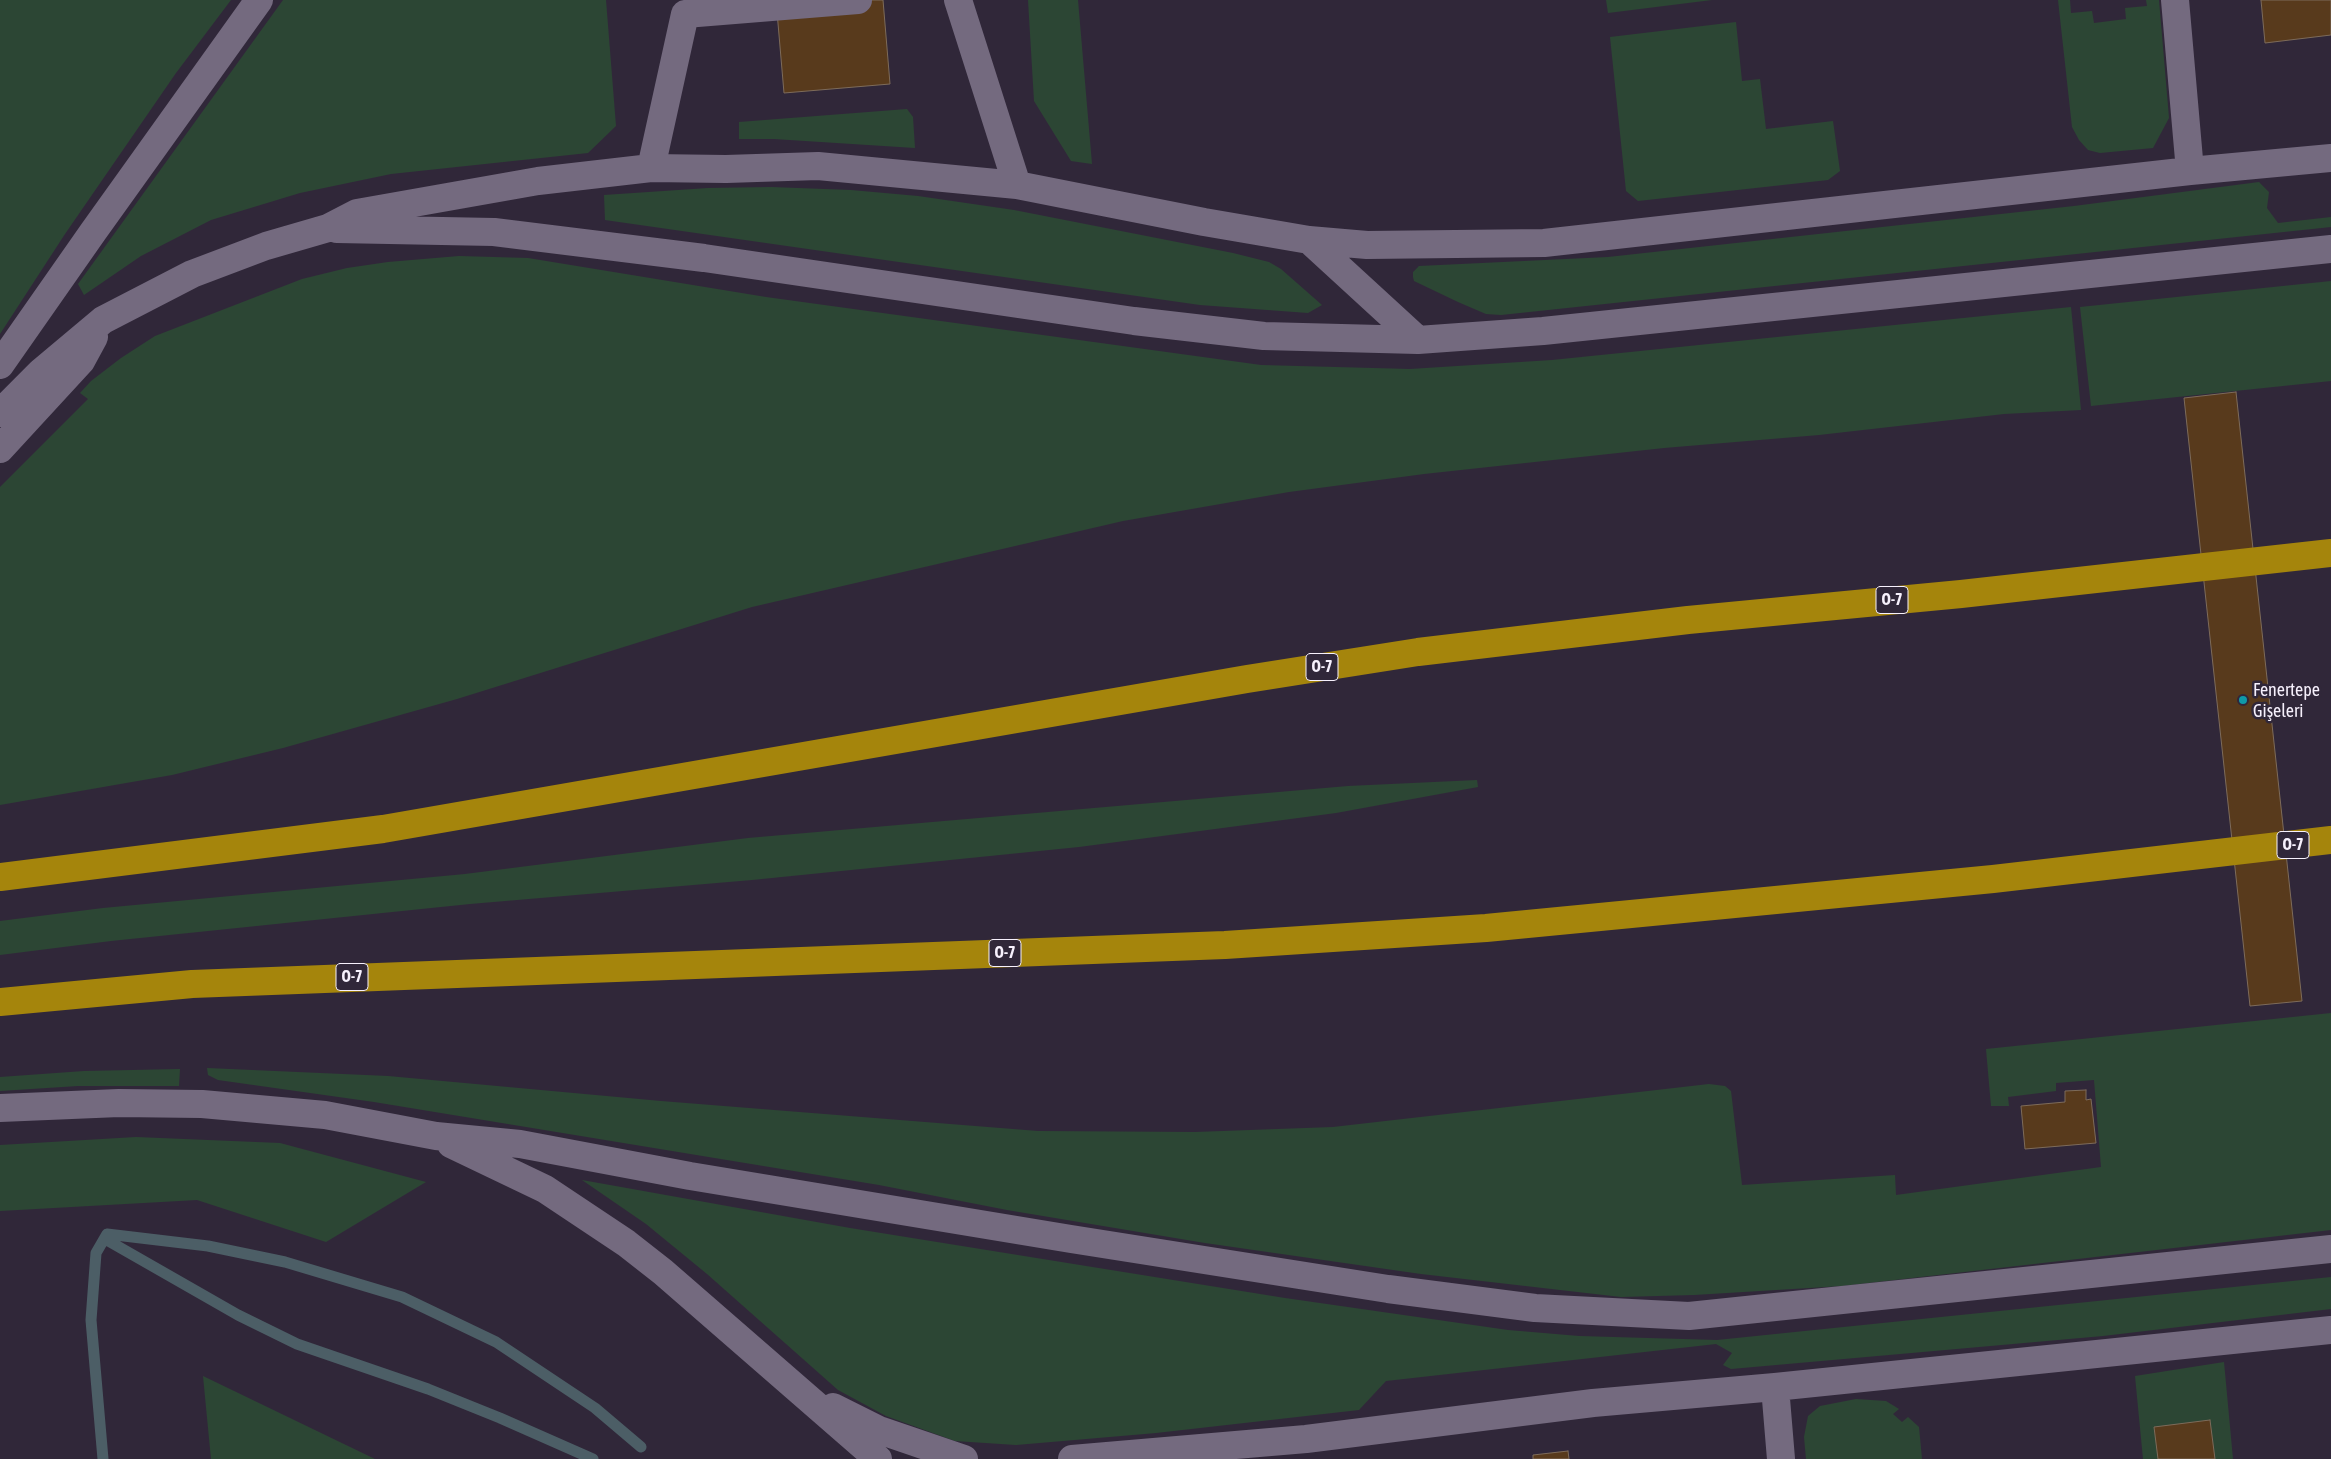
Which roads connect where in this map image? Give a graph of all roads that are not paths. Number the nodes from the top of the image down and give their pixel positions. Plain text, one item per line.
1 (260, 0) edge
2 (858, 0) edge
3 (958, 0) edge
4 (2176, 0) edge
5 (684, 7) edge
6 (2331, 158) edge
7 (651, 168) junction
8 (2190, 171) junction
9 (1017, 185) junction
10 (328, 228) junction
11 (1309, 240) junction
12 (2331, 249) edge
13 (102, 320) junction
14 (1418, 340) junction
15 (0, 365) edge
16 (0, 413) edge
17 (0, 449) edge
18 (2331, 553) edge
19 (2331, 840) edge
20 (0, 877) edge
21 (0, 1002) edge
22 (0, 1108) edge
23 (436, 1136) junction
24 (2331, 1249) edge
25 (2331, 1330) edge
26 (1775, 1387) junction
27 (795, 1389) junction
28 (1307, 1449) edge
29 (878, 1459) edge
30 (964, 1459) edge
31 (1072, 1459) edge
32 (1781, 1459) edge

1 - 15 street
2 - 5 street
3 - 9 street
4 - 8 street
5 - 7 street
6 - 8 street
7 - 9 street
7 - 10 street
8 - 11 street
9 - 11 street
10 - 13 street
10 - 14 street
11 - 14 street
12 - 14 street
13 - 16 street
13 - 17 street
18 - 20 highway, O-7
19 - 21 highway, O-7
22 - 23 street
23 - 24 street
23 - 27 street
25 - 26 street
26 - 28 street
26 - 32 street
27 - 29 street
27 - 30 street
28 - 31 street

